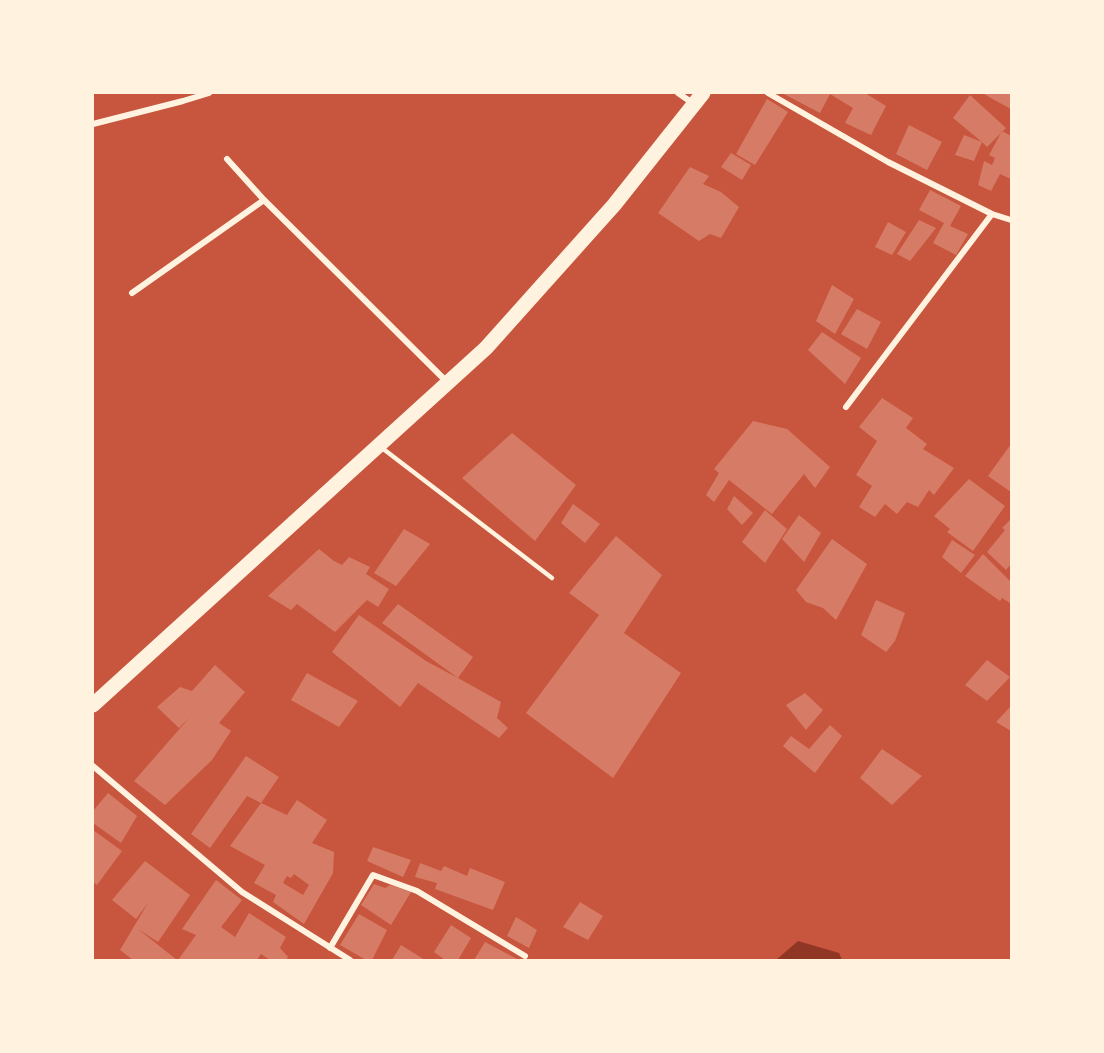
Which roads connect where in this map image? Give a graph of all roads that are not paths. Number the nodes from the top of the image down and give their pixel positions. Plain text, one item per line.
1 (209, 93) edge
2 (678, 93) edge
3 (768, 93) edge
4 (699, 98) edge
5 (93, 124) edge
6 (227, 159) dead end
7 (264, 200) junction
8 (992, 214) junction
9 (1011, 220) edge
10 (132, 293) dead end
11 (448, 384) junction
12 (846, 407) dead end
13 (380, 446) junction
14 (552, 578) dead end
15 (93, 705) edge
16 (93, 766) edge
17 (330, 948) junction
18 (525, 957) dead end
19 (351, 960) edge

1 - 5 street
2 - 4 street
3 - 8 street
4 - 11 main road
6 - 7 street
7 - 10 street
7 - 11 street
8 - 9 street
8 - 12 street
11 - 13 main road
13 - 14 lane
13 - 15 main road
16 - 17 street
17 - 18 street
17 - 19 street

